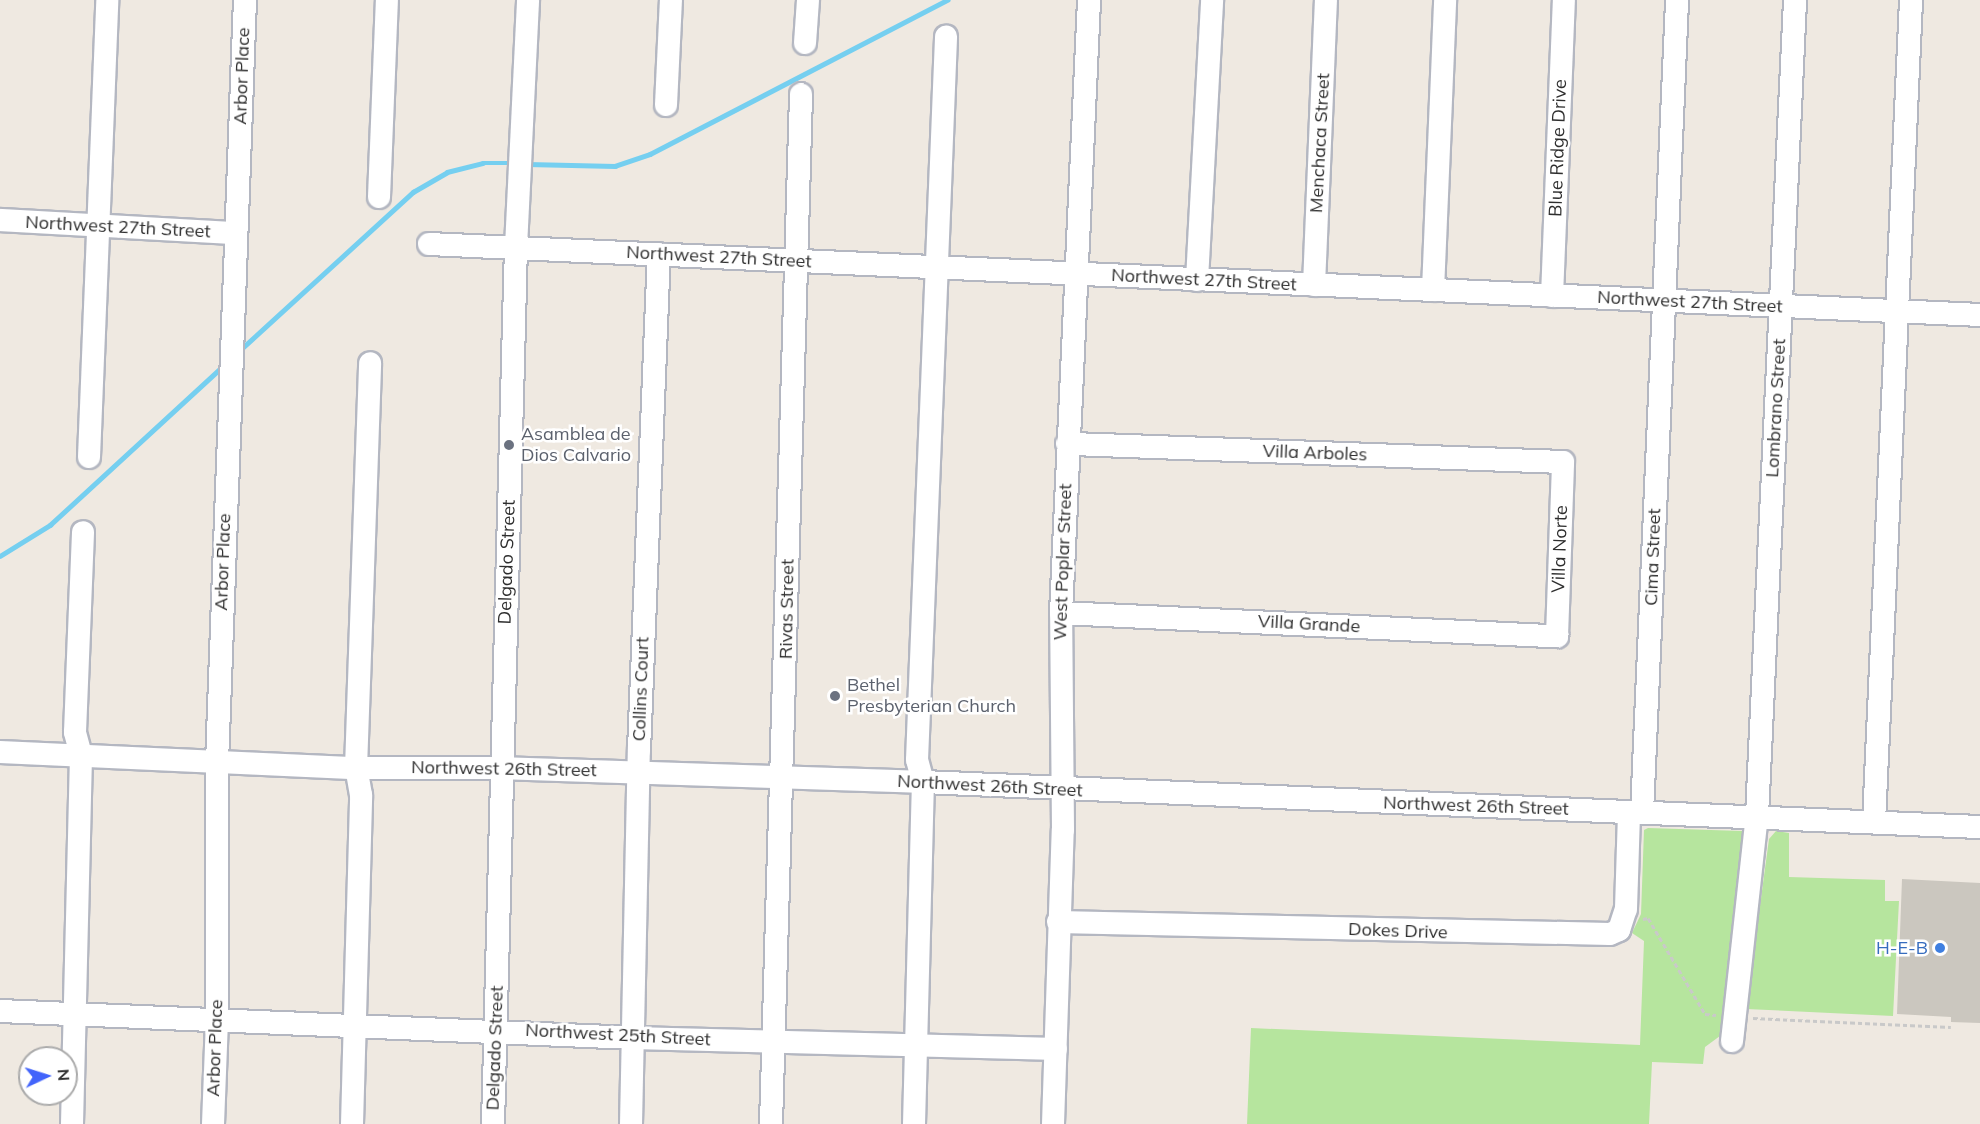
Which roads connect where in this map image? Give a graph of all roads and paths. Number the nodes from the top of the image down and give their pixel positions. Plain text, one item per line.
1 (106, 0) edge
2 (245, 0) edge
3 (387, 0) edge
4 (528, 0) edge
5 (671, 0) edge
6 (808, 0) edge
7 (1089, 0) edge
8 (1212, 0) edge
9 (1326, 0) edge
10 (1445, 0) edge
11 (1564, 0) edge
12 (1677, 0) edge
13 (1795, 0) edge
14 (1911, 0) edge
15 (946, 37) dead end
16 (805, 43) dead end
17 (801, 94) dead end
18 (666, 105) dead end
19 (379, 196) dead end
20 (0, 220) edge
21 (96, 225) junction
22 (235, 233) junction
23 (429, 244) dead end
24 (516, 247) junction
25 (659, 254) junction
26 (795, 261) junction
27 (939, 268) junction
28 (1074, 274) junction
29 (1197, 280) junction
30 (1314, 285) junction
31 (1433, 290) junction
32 (1552, 296) junction
33 (1664, 301) junction
34 (1781, 306) junction
35 (1895, 311) junction
36 (1980, 315) edge
37 (370, 363) dead end
38 (1067, 444) junction
39 (89, 458) dead end
40 (1563, 462) joint
41 (83, 532) dead end
42 (1061, 613) junction
43 (1557, 636) joint
44 (0, 752) edge
45 (81, 755) junction
46 (217, 763) junction
47 (356, 768) junction
48 (501, 768) junction
49 (640, 772) junction
50 (782, 778) junction
51 (922, 782) junction
52 (1062, 790) junction
53 (1636, 813) junction
54 (1758, 816) junction
55 (1874, 822) junction
56 (1980, 827) edge
57 (1058, 922) junction
58 (1624, 922) junction
59 (0, 1011) edge
60 (76, 1014) junction
61 (1726, 1016) dead end
62 (1746, 1018) dead end
63 (217, 1019) junction
64 (355, 1025) junction
65 (1951, 1027) dead end
66 (495, 1029) junction
67 (634, 1038) junction
68 (1732, 1041) dead end
69 (773, 1042) junction
70 (917, 1047) junction
71 (1056, 1048) junction
72 (72, 1124) edge
73 (213, 1124) edge
74 (352, 1124) edge
75 (493, 1124) edge
76 (631, 1124) edge
77 (771, 1124) edge
78 (914, 1124) edge
79 (1053, 1124) edge

1 - 21 street
2 - 22 street, Arbor Place
3 - 19 street
4 - 24 street, Delgado Street
5 - 18 street
6 - 16 street
7 - 28 street, West Poplar Street
8 - 29 street
9 - 30 street, Menchaca Street
10 - 31 street
11 - 32 street, Blue Ridge Drive
12 - 33 street, Cima Street
13 - 34 street, Lombrano Street
14 - 35 street
15 - 27 street
17 - 26 street, Rivas Street
20 - 21 street, Northwest 27th Street
21 - 22 street, Northwest 27th Street
21 - 39 street
22 - 46 street, Arbor Place
23 - 24 street, Northwest 27th Street
24 - 25 street, Northwest 27th Street
24 - 48 street, Delgado Street
25 - 26 street, Northwest 27th Street
25 - 49 street, Collins Court
26 - 27 street, Northwest 27th Street
26 - 50 street, Rivas Street
27 - 28 street, Northwest 27th Street
27 - 51 street
28 - 29 street, Northwest 27th Street
28 - 38 street, West Poplar Street
29 - 30 street, Northwest 27th Street
30 - 31 street, Northwest 27th Street
31 - 32 street, Northwest 27th Street
32 - 33 street, Northwest 27th Street
33 - 34 street, Northwest 27th Street
33 - 53 street, Cima Street
34 - 35 street, Northwest 27th Street
34 - 54 street, Lombrano Street
35 - 36 street, Northwest 27th Street
35 - 55 street
37 - 47 street
38 - 40 street, Villa Arboles
38 - 42 street, West Poplar Street
40 - 43 street, Villa Norte
41 - 45 street
42 - 43 street, Villa Grande
42 - 52 street, West Poplar Street
44 - 45 street, Northwest 26th Street
45 - 46 street, Northwest 26th Street
45 - 60 street
46 - 47 street, Northwest 26th Street
46 - 63 street, Arbor Place
47 - 48 street, Northwest 26th Street
47 - 64 street
48 - 49 street, Northwest 26th Street
48 - 66 street, Delgado Street
49 - 50 street, Northwest 26th Street
49 - 67 street, Collins Court
50 - 51 street, Northwest 26th Street
50 - 69 street, Rivas Street
51 - 52 street, Northwest 26th Street
51 - 70 street
52 - 53 street, Northwest 26th Street
52 - 57 street, West Poplar Street
53 - 54 street, Northwest 26th Street
53 - 58 street
54 - 55 street, Northwest 26th Street
54 - 68 street, Lombrano Street
55 - 56 street, Northwest 26th Street
57 - 58 street, Dokes Drive
57 - 71 street, West Poplar Street
58 - 61 path
59 - 60 street, Northwest 25th Street
60 - 63 street, Northwest 25th Street
60 - 72 street
62 - 65 path
63 - 64 street, Northwest 25th Street
63 - 73 street, Arbor Place
64 - 66 street, Northwest 25th Street
64 - 74 street
66 - 67 street, Northwest 25th Street
66 - 75 street, Delgado Street
67 - 69 street, Northwest 25th Street
67 - 76 street, Collins Court
69 - 70 street, Northwest 25th Street
69 - 77 street, Rivas Street
70 - 71 street, Northwest 25th Street
70 - 78 street
71 - 79 street, West Poplar Street

